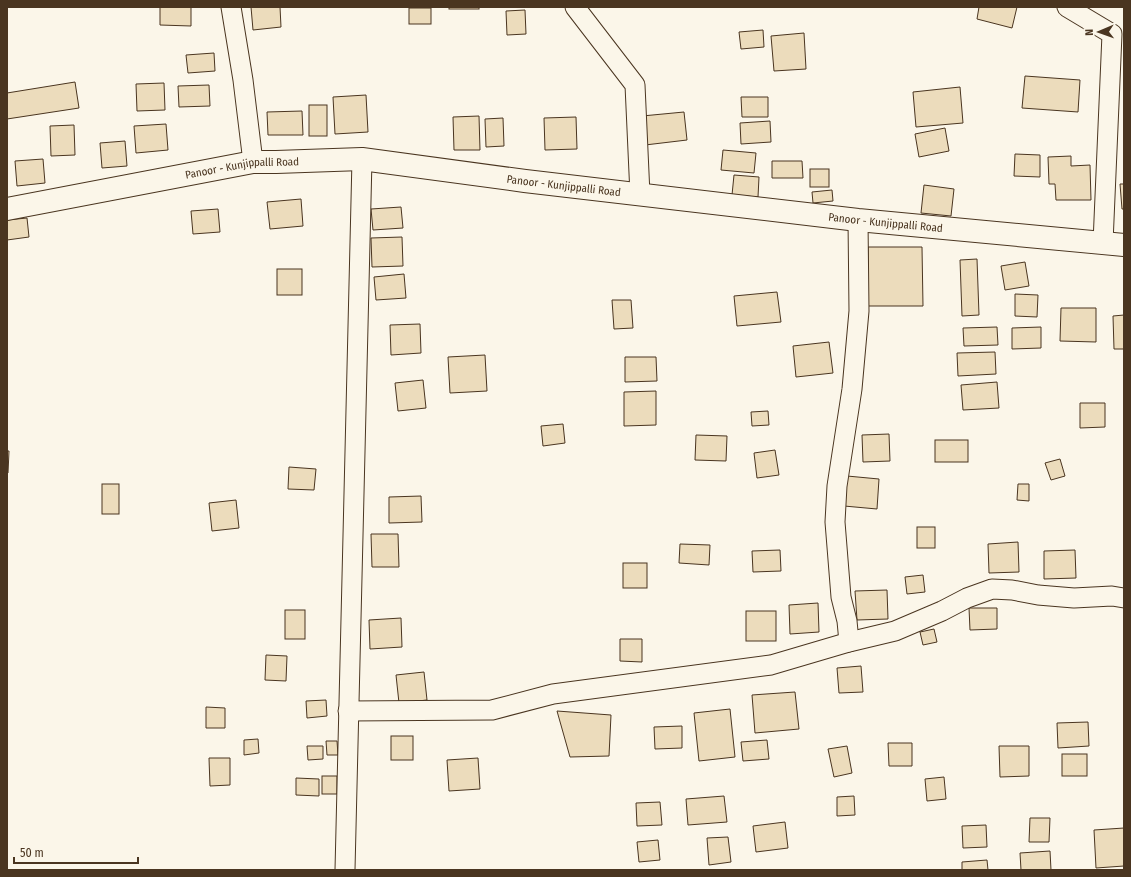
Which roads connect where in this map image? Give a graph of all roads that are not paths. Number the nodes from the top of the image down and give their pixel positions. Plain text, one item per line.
1 (231, 7) edge
2 (575, 7) edge
3 (1067, 7) edge
4 (1118, 31) edge
5 (362, 158) junction
6 (253, 162) junction
7 (640, 195) junction
8 (7, 209) edge
9 (858, 220) junction
10 (1114, 244) edge
11 (1124, 598) edge
12 (849, 642) junction
13 (348, 711) junction
14 (345, 870) edge

1 - 6 street
2 - 7 street
3 - 4 street
4 - 10 street
5 - 6 main road, Panoor - Kunjippalli Road
5 - 7 main road, Panoor - Kunjippalli Road
5 - 13 street
6 - 8 main road, Panoor - Kunjippalli Road
7 - 9 main road, Panoor - Kunjippalli Road
9 - 10 main road, Panoor - Kunjippalli Road
9 - 12 street
11 - 12 street
12 - 13 street
13 - 14 street

